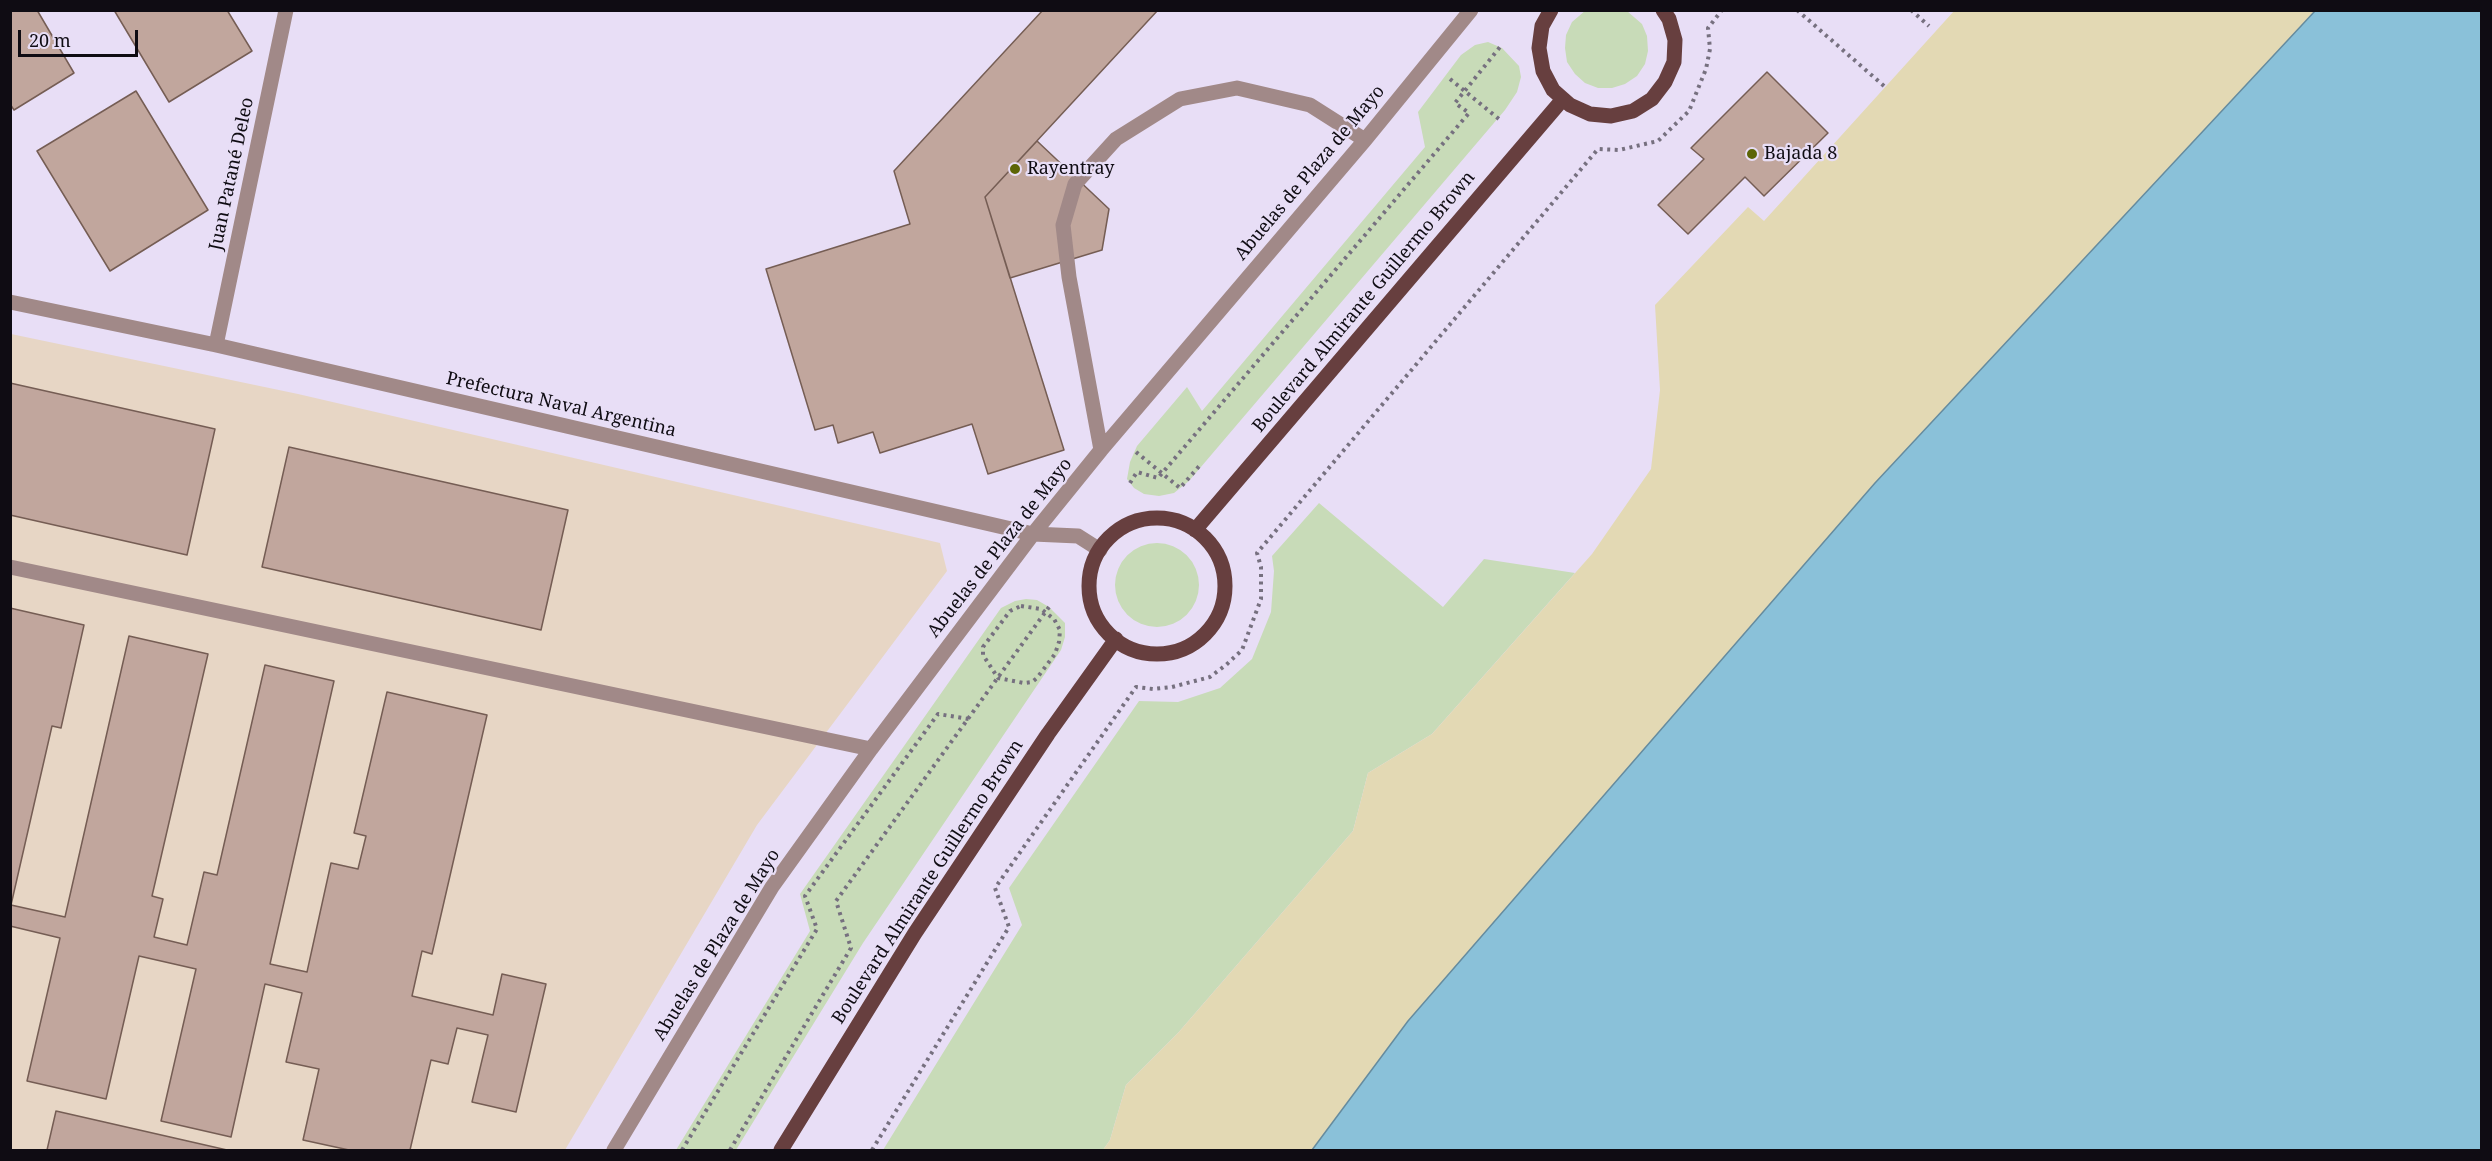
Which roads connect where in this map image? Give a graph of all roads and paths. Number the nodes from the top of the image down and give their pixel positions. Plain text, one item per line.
1 (286, 10) edge
2 (1471, 10) edge
3 (1551, 10) edge
4 (1663, 10) edge
5 (1722, 10) edge
6 (1797, 10) edge
7 (1911, 10) edge
8 (1929, 26) dead end
9 (1500, 47) dead end
10 (1447, 76) dead end
11 (1884, 86) dead end
12 (1465, 91) junction
13 (1563, 99) junction
14 (1499, 119) dead end
15 (1365, 140) junction
16 (10, 302) edge
17 (216, 345) junction
18 (1101, 450) junction
19 (1201, 464) dead end
20 (1162, 473) junction
21 (1130, 483) dead end
22 (1195, 530) junction
23 (1033, 534) junction
24 (1100, 550) junction
25 (10, 567) edge
26 (1049, 607) dead end
27 (1046, 613) junction
28 (1116, 639) junction
29 (998, 678) junction
30 (969, 719) junction
31 (871, 749) junction
32 (615, 1150) edge
33 (682, 1150) edge
34 (730, 1150) edge
35 (781, 1150) edge
36 (872, 1150) edge

1 - 17 street, Juan Patané Deleo
2 - 15 street, Abuelas de Plaza de Mayo
3 - 13 main road
4 - 13 main road
5 - 36 path
6 - 11 path
7 - 8 path
9 - 12 path
10 - 12 path
12 - 14 path
12 - 20 path
13 - 22 main road, Boulevard Almirante Guillermo Brown
15 - 18 street, Abuelas de Plaza de Mayo
15 - 18 street
16 - 17 street, Prefectura Naval Argentina
17 - 23 street, Prefectura Naval Argentina
18 - 23 street, Abuelas de Plaza de Mayo
19 - 20 path
20 - 21 path
22 - 24 main road
22 - 28 main road
23 - 24 street, Prefectura Naval Argentina
23 - 31 street, Abuelas de Plaza de Mayo
24 - 28 main road
25 - 31 street
26 - 27 path
27 - 29 path
27 - 29 path
27 - 29 path
28 - 35 main road, Boulevard Almirante Guillermo Brown
29 - 30 path
30 - 33 path
30 - 34 path
31 - 32 street, Abuelas de Plaza de Mayo

